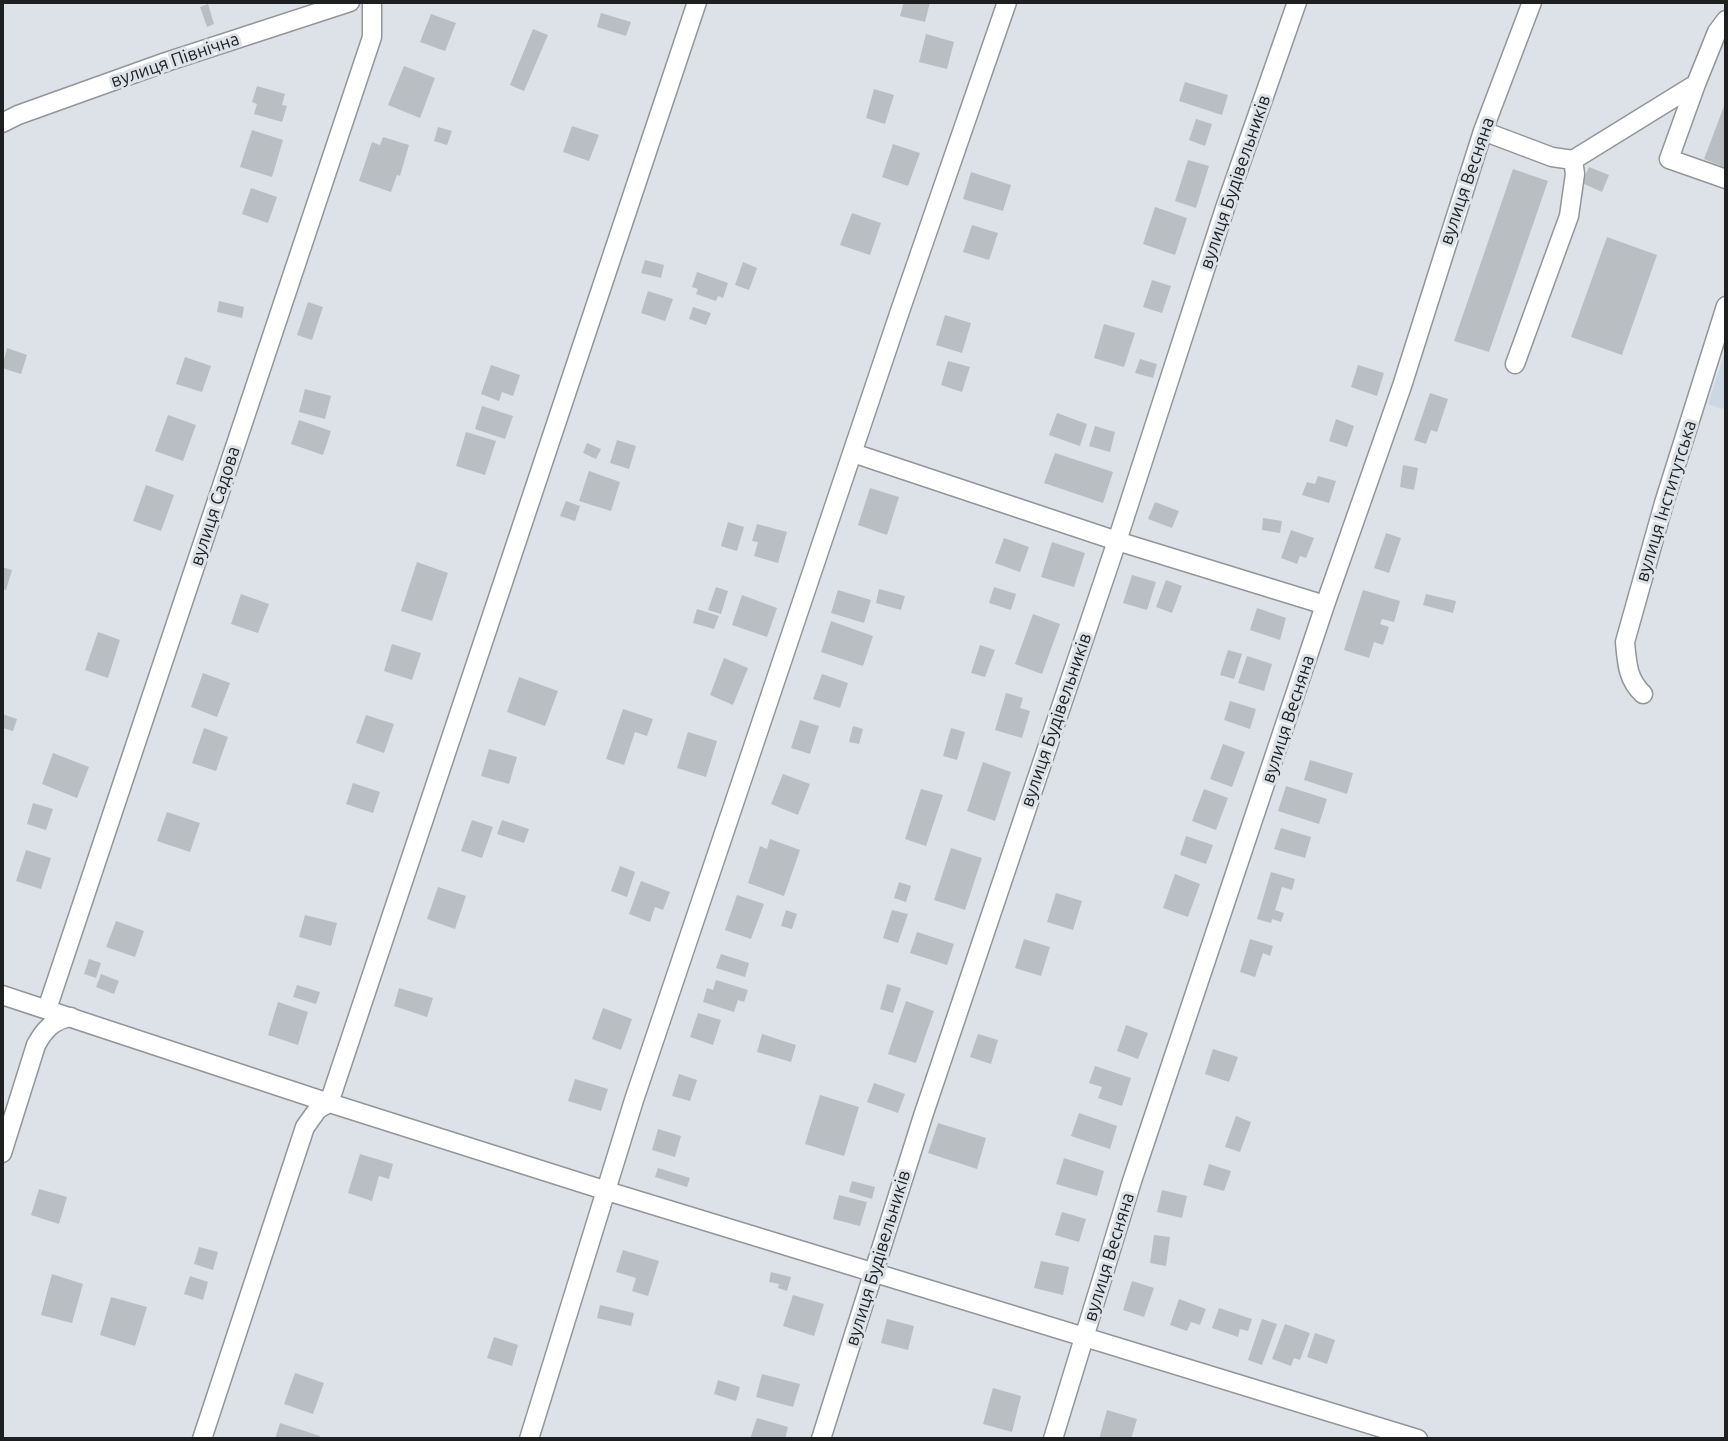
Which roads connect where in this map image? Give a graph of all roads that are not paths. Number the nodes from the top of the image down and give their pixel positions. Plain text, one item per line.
1 (350, 2) edge
2 (372, 2) edge
3 (697, 2) edge
4 (1007, 2) edge
5 (1297, 2) edge
6 (1532, 2) edge
7 (1726, 20) edge
8 (1696, 84) junction
9 (2, 123) edge
10 (1483, 131) junction
11 (1573, 160) junction
12 (1726, 179) edge
13 (1726, 306) edge
14 (1515, 364) dead end
15 (853, 453) junction
16 (1117, 541) junction
17 (1325, 605) junction
18 (1643, 694) dead end
19 (2, 995) edge
20 (47, 1009) junction
21 (71, 1017) junction
22 (329, 1102) junction
23 (2, 1153) edge
24 (607, 1191) junction
25 (875, 1272) junction
26 (1085, 1336) junction
27 (202, 1439) edge
28 (529, 1439) edge
29 (821, 1439) edge
30 (1053, 1439) edge
31 (1418, 1439) edge

1 - 9 street, вулиця Північна
2 - 20 street, вулиця Садова
3 - 22 street
4 - 15 street
5 - 16 street, вулиця Будівельників
6 - 10 street, вулиця Весняна
7 - 8 street
8 - 11 street
8 - 12 street
10 - 11 street
10 - 17 street, вулиця Весняна
11 - 14 street
13 - 18 street, вулиця Інститутська
15 - 16 street
15 - 24 street
16 - 17 street
16 - 25 street, вулиця Будівельників
17 - 26 street, вулиця Весняна
19 - 20 street
20 - 21 street
21 - 22 street
21 - 23 street
22 - 24 street
22 - 27 street
24 - 25 street
24 - 28 street
25 - 26 street
25 - 29 street, вулиця Будівельників
26 - 30 street, вулиця Весняна
26 - 31 street

